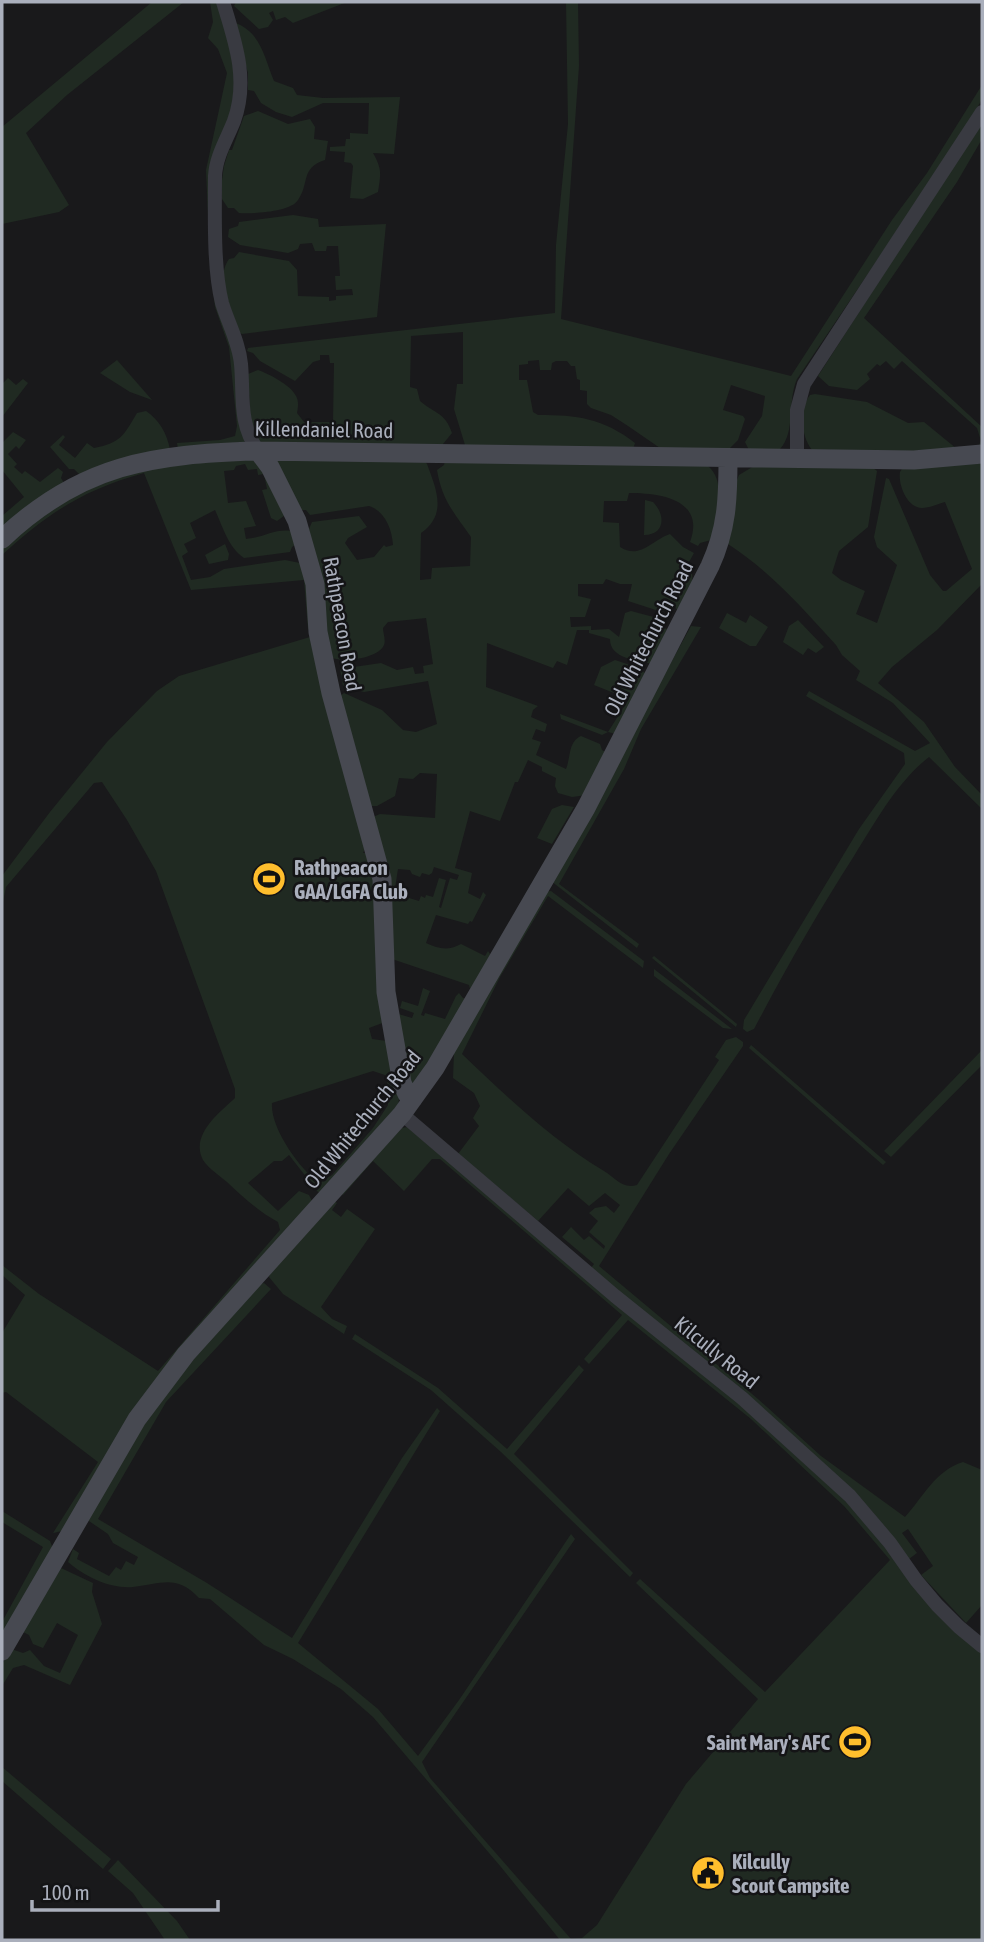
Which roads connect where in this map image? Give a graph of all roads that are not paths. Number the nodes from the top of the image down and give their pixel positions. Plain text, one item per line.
1 (223, 2) edge
2 (982, 112) edge
3 (258, 451) junction
4 (982, 454) edge
5 (728, 459) junction
6 (797, 460) junction
7 (2, 539) edge
8 (407, 1106) junction
9 (982, 1646) edge
10 (2, 1651) edge

1 - 3 street, Rathpeacon Road
2 - 6 street
3 - 5 street, Killendaniel Road
3 - 7 street, Killendaniel Road
3 - 8 street, Rathpeacon Road
4 - 6 street, Killendaniel Road
5 - 6 street, Killendaniel Road
5 - 8 street, Old Whitechurch Road
8 - 9 street, Kilcully Road
8 - 10 street, Old Whitechurch Road

